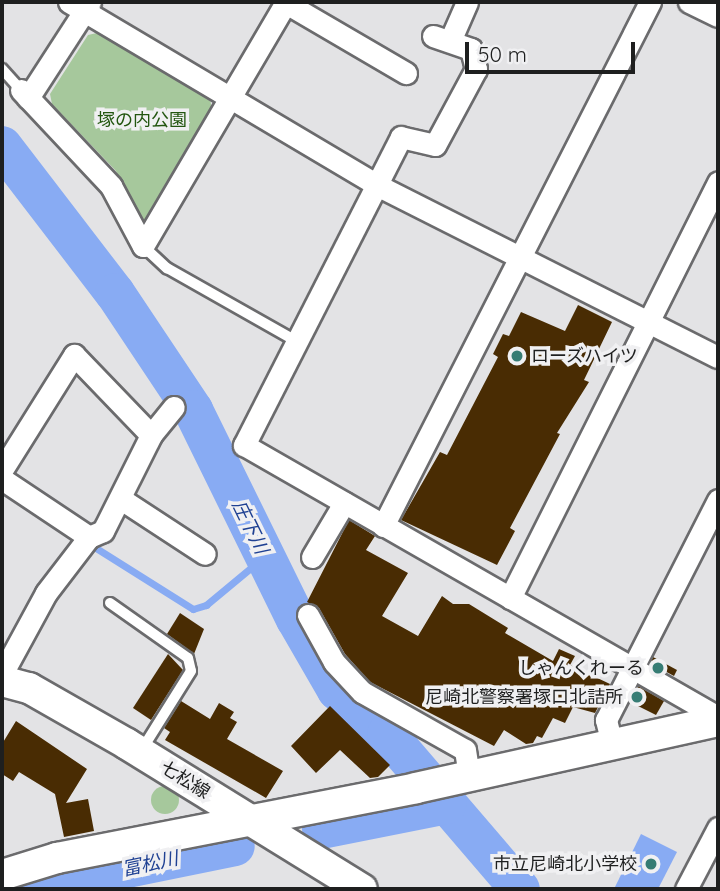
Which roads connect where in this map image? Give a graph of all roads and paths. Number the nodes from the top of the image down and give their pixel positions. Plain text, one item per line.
1 (286, 2) edge
2 (467, 2) edge
3 (650, 2) edge
4 (690, 2) edge
5 (81, 5) edge
6 (718, 16) edge
7 (2, 69) edge
8 (406, 74) dead end
9 (25, 94) junction
10 (230, 98) junction
11 (718, 182) edge
12 (375, 184) junction
13 (143, 246) junction
14 (520, 257) junction
15 (647, 321) junction
16 (296, 341) junction
17 (718, 357) edge
18 (174, 407) dead end
19 (151, 435) junction
20 (2, 470) edge
21 (2, 480) edge
22 (121, 499) junction
23 (718, 500) edge
24 (344, 503) junction
25 (383, 526) junction
26 (86, 540) junction
27 (205, 554) dead end
28 (312, 557) dead end
29 (509, 598) junction
30 (110, 603) dead end
31 (309, 615) dead end
32 (632, 668) junction
33 (2, 674) edge
34 (2, 681) edge
35 (718, 719) edge
36 (612, 744) junction
37 (140, 752) junction
38 (464, 777) junction
39 (248, 820) junction
40 (718, 828) edge
41 (2, 875) edge
42 (332, 881) edge
43 (362, 889) edge
44 (686, 889) edge

1 - 8 street
1 - 10 street
2 - 12 street
3 - 14 street
4 - 6 street
5 - 9 street
5 - 10 street
7 - 9 lane
9 - 13 street
10 - 12 street
10 - 13 street
11 - 15 street
12 - 14 street
12 - 16 street
13 - 16 lane
14 - 15 street
14 - 25 street
15 - 17 street
15 - 29 street
16 - 24 street
18 - 19 street
19 - 20 street
19 - 22 street
21 - 26 street
22 - 26 street
22 - 27 street
23 - 32 street
24 - 25 street
24 - 28 street
25 - 29 street
26 - 33 street
29 - 32 street
30 - 37 lane
31 - 38 street
32 - 35 street
32 - 36 street
34 - 37 street, 七松線
35 - 36 street
36 - 38 street
37 - 39 street, 七松線
38 - 39 street
39 - 41 street
39 - 42 street, 七松線
40 - 44 street
42 - 43 street, 七松線

